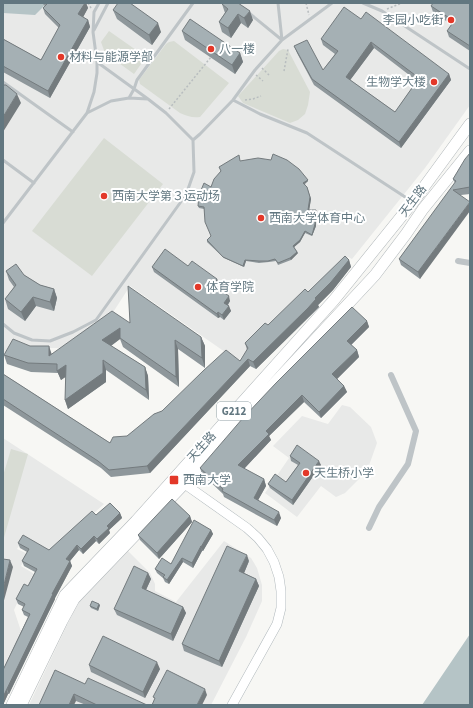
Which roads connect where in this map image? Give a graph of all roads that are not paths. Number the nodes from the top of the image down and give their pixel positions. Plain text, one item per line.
1 (99, 3) edge
2 (108, 3) edge
3 (193, 3) edge
4 (278, 3) edge
5 (332, 3) edge
6 (363, 3) edge
7 (248, 12) edge
8 (93, 32) junction
9 (282, 40) junction
10 (97, 62) junction
11 (470, 69) edge
12 (3, 82) edge
13 (134, 89) junction
14 (128, 98) junction
15 (148, 99) junction
16 (233, 100) junction
17 (87, 113) junction
18 (470, 124) edge
19 (73, 132) junction
20 (193, 140) junction
21 (470, 151) edge
22 (3, 160) edge
23 (34, 182) junction
24 (413, 202) junction
25 (423, 209) junction
26 (3, 223) edge
27 (458, 261) dead end
28 (470, 263) edge
29 (3, 324) edge
30 (391, 375) dead end
31 (180, 481) junction
32 (369, 528) dead end
33 (12, 705) edge
34 (21, 705) edge
35 (232, 705) edge

1 - 8 lane
2 - 8 lane
3 - 13 lane
4 - 9 lane
5 - 9 lane
6 - 11 lane
7 - 9 lane
8 - 10 lane
9 - 16 lane
10 - 13 lane
10 - 17 lane
12 - 19 lane
13 - 14 lane
13 - 15 lane
14 - 15 lane
14 - 17 lane
15 - 20 lane
16 - 20 lane
16 - 24 lane
17 - 19 lane
18 - 24 highway, 天生路 / G212
19 - 23 lane
20 - 29 lane
21 - 25 highway, 天生路 / G212
22 - 23 lane
23 - 26 lane
24 - 25 lane
24 - 31 highway, 天生路 / G212
25 - 31 highway, 天生路 / G212
27 - 28 street
30 - 32 street
31 - 33 highway, 天生路 / G212
31 - 34 highway, 天生路 / G212
31 - 35 street

